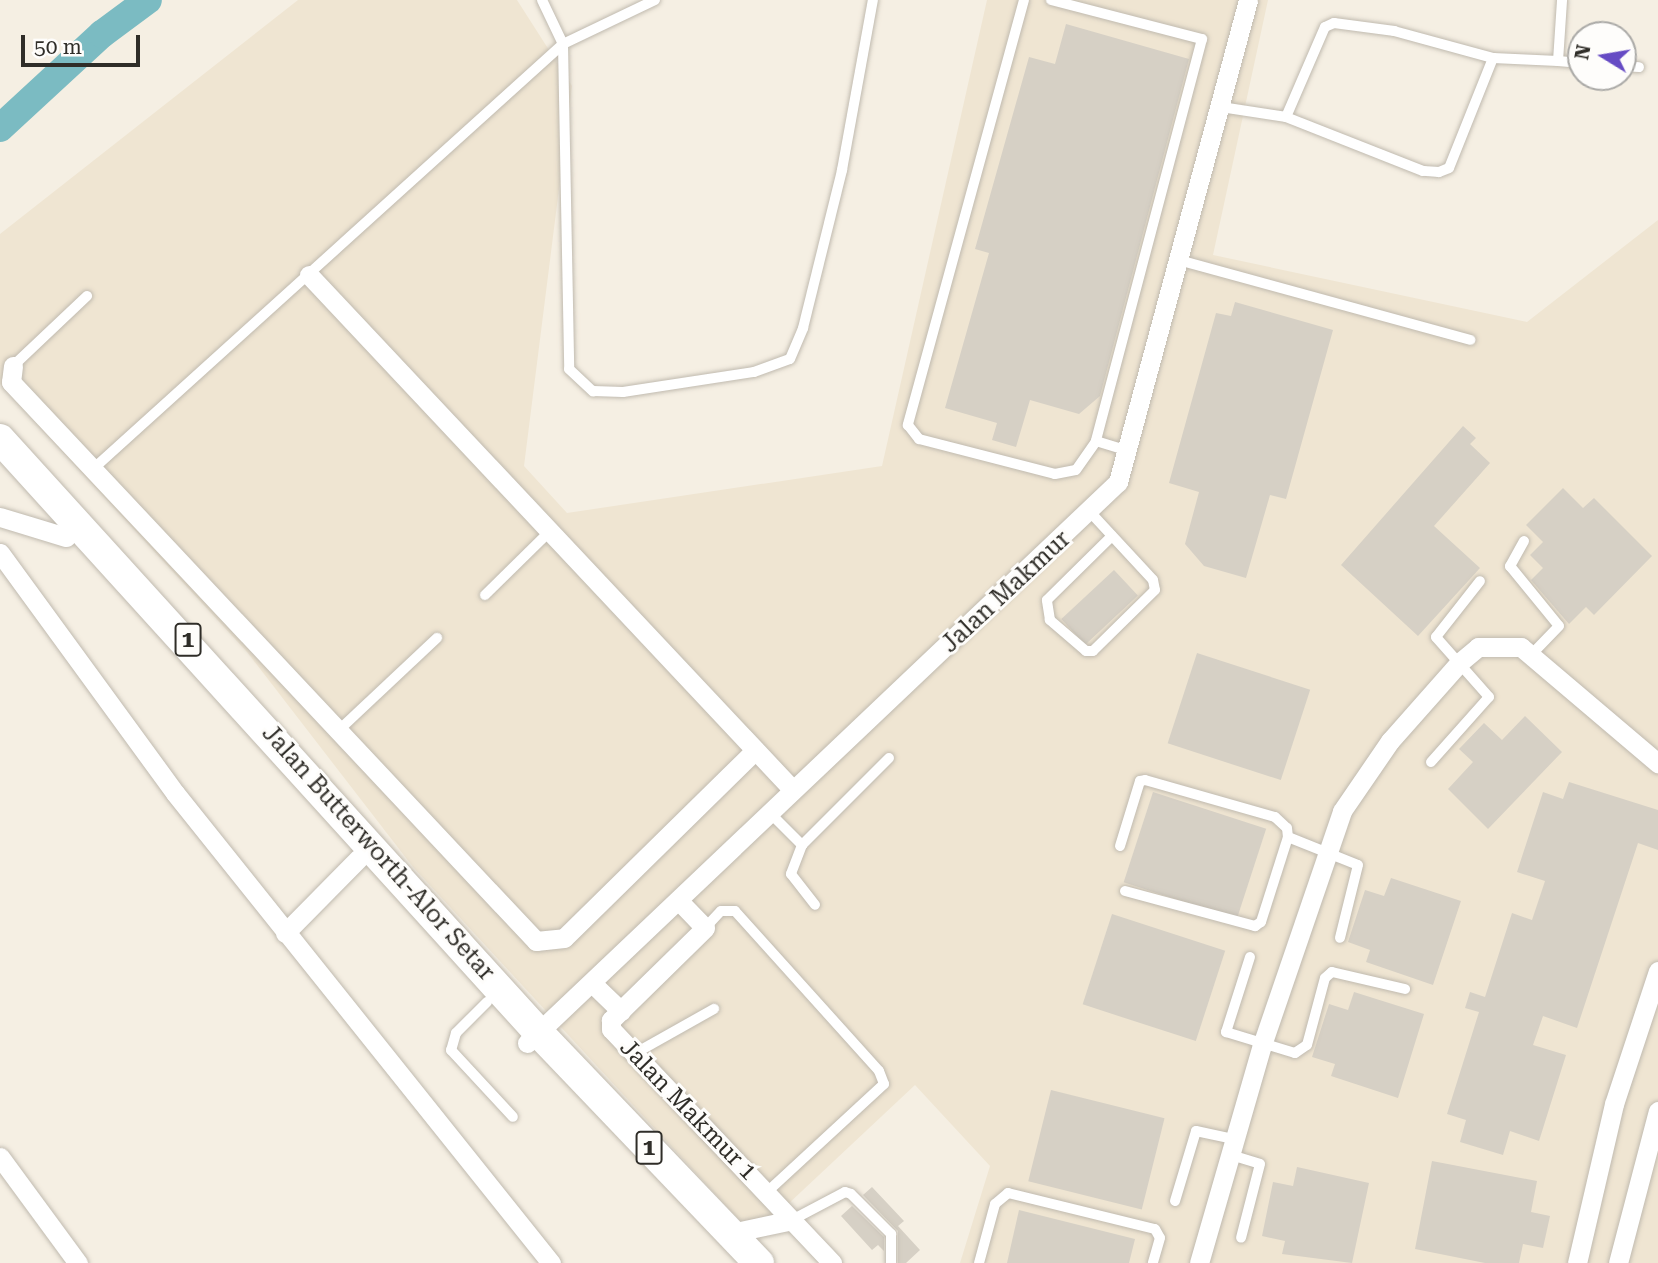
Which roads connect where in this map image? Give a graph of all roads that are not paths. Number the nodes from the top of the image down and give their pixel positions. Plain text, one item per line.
1 (541, 0) edge
2 (655, 0) edge
3 (873, 0) edge
4 (1024, 0) edge
5 (1051, 0) edge
6 (1248, 0) edge
7 (1562, 0) edge
8 (563, 44) junction
9 (1493, 58) junction
10 (1558, 61) junction
11 (1567, 62) edge
12 (1221, 107) junction
13 (1286, 117) junction
14 (1182, 261) junction
15 (309, 275) junction
16 (87, 296) dead end
17 (1470, 340) dead end
18 (13, 366) joint
19 (0, 439) edge
20 (1096, 441) junction
21 (1129, 451) junction
22 (0, 467) edge
23 (93, 469) junction
24 (1091, 513) junction
25 (0, 517) edge
26 (549, 532) junction
27 (1112, 536) junction
28 (66, 537) junction
29 (1524, 541) dead end
30 (0, 552) edge
31 (1480, 581) dead end
32 (485, 595) dead end
33 (437, 638) dead end
34 (1532, 654) junction
35 (1459, 663) junction
36 (337, 731) junction
37 (755, 750) junction
38 (888, 758) dead end
39 (1431, 762) dead end
40 (1658, 763) edge
41 (792, 789) junction
42 (768, 812) junction
43 (1288, 837) junction
44 (803, 845) junction
45 (1120, 846) dead end
46 (1327, 850) junction
47 (359, 858) junction
48 (1125, 891) dead end
49 (679, 901) junction
50 (815, 905) dead end
51 (705, 928) junction
52 (285, 933) junction
53 (1340, 938) dead end
54 (1250, 957) dead end
55 (1658, 971) edge
56 (593, 984) junction
57 (1405, 989) dead end
58 (487, 1002) junction
59 (713, 1009) dead end
60 (621, 1011) junction
61 (532, 1037) junction
62 (1262, 1045) junction
63 (634, 1054) junction
64 (1658, 1111) edge
65 (513, 1116) dead end
66 (1233, 1147) junction
67 (0, 1157) edge
68 (767, 1192) junction
69 (1175, 1201) dead end
70 (792, 1220) junction
71 (731, 1233) junction
72 (1241, 1238) dead end
73 (78, 1263) edge
74 (551, 1263) edge
75 (733, 1263) edge
76 (759, 1263) edge
77 (832, 1263) edge
78 (891, 1263) edge
79 (979, 1263) edge
80 (1153, 1263) edge
81 (1199, 1263) edge
82 (1577, 1263) edge
83 (1618, 1263) edge

1 - 8 lane
2 - 8 lane
3 - 8 lane
4 - 20 lane
5 - 20 lane
6 - 12 street, Jalan Makmur
7 - 10 lane
8 - 15 lane
9 - 10 lane
9 - 13 lane
9 - 13 lane
10 - 11 lane
12 - 13 lane
12 - 14 street, Jalan Makmur
14 - 17 lane
14 - 21 street, Jalan Makmur
15 - 23 lane
15 - 26 street
16 - 18 lane
18 - 23 street
19 - 61 main road, Jalan Butterworth-Alor Setar / 1
20 - 21 lane
21 - 24 street, Jalan Makmur
22 - 28 main road, Jalan Butterworth-Alor Setar / 1
23 - 36 street
24 - 27 lane
24 - 41 street, Jalan Makmur
25 - 28 street
26 - 32 lane
26 - 37 street
27 - 27 lane
28 - 47 main road, Jalan Butterworth-Alor Setar / 1
29 - 34 lane
30 - 52 street
31 - 35 lane
33 - 36 lane
34 - 35 street
34 - 40 street
35 - 39 lane
35 - 46 street
36 - 37 street
37 - 41 street
38 - 44 lane
41 - 42 street, Jalan Makmur
42 - 44 lane
42 - 49 street, Jalan Makmur
43 - 45 lane
43 - 46 lane
43 - 48 lane
44 - 50 lane
46 - 53 lane
46 - 62 street
47 - 52 street
47 - 58 main road, Jalan Butterworth-Alor Setar / 1
49 - 51 street
49 - 56 street, Jalan Makmur
51 - 60 street, Jalan Makmur 1
51 - 68 lane
52 - 74 street
54 - 62 lane
55 - 82 street
56 - 60 street
56 - 61 street, Jalan Makmur
57 - 62 lane
58 - 61 main road, Jalan Butterworth-Alor Setar / 1
58 - 65 lane
59 - 63 lane
60 - 63 street, Jalan Makmur 1
61 - 71 main road, Jalan Butterworth-Alor Setar / 1
61 - 75 main road, Jalan Butterworth-Alor Setar / 1
62 - 66 street
63 - 68 street, Jalan Makmur 1
64 - 83 street
66 - 69 lane
66 - 72 lane
66 - 81 street
67 - 73 street
68 - 70 street, Jalan Makmur 1
70 - 71 street
70 - 77 street, Jalan Makmur 1
70 - 78 lane
71 - 76 main road, Jalan Butterworth-Alor Setar / 1
79 - 80 lane

